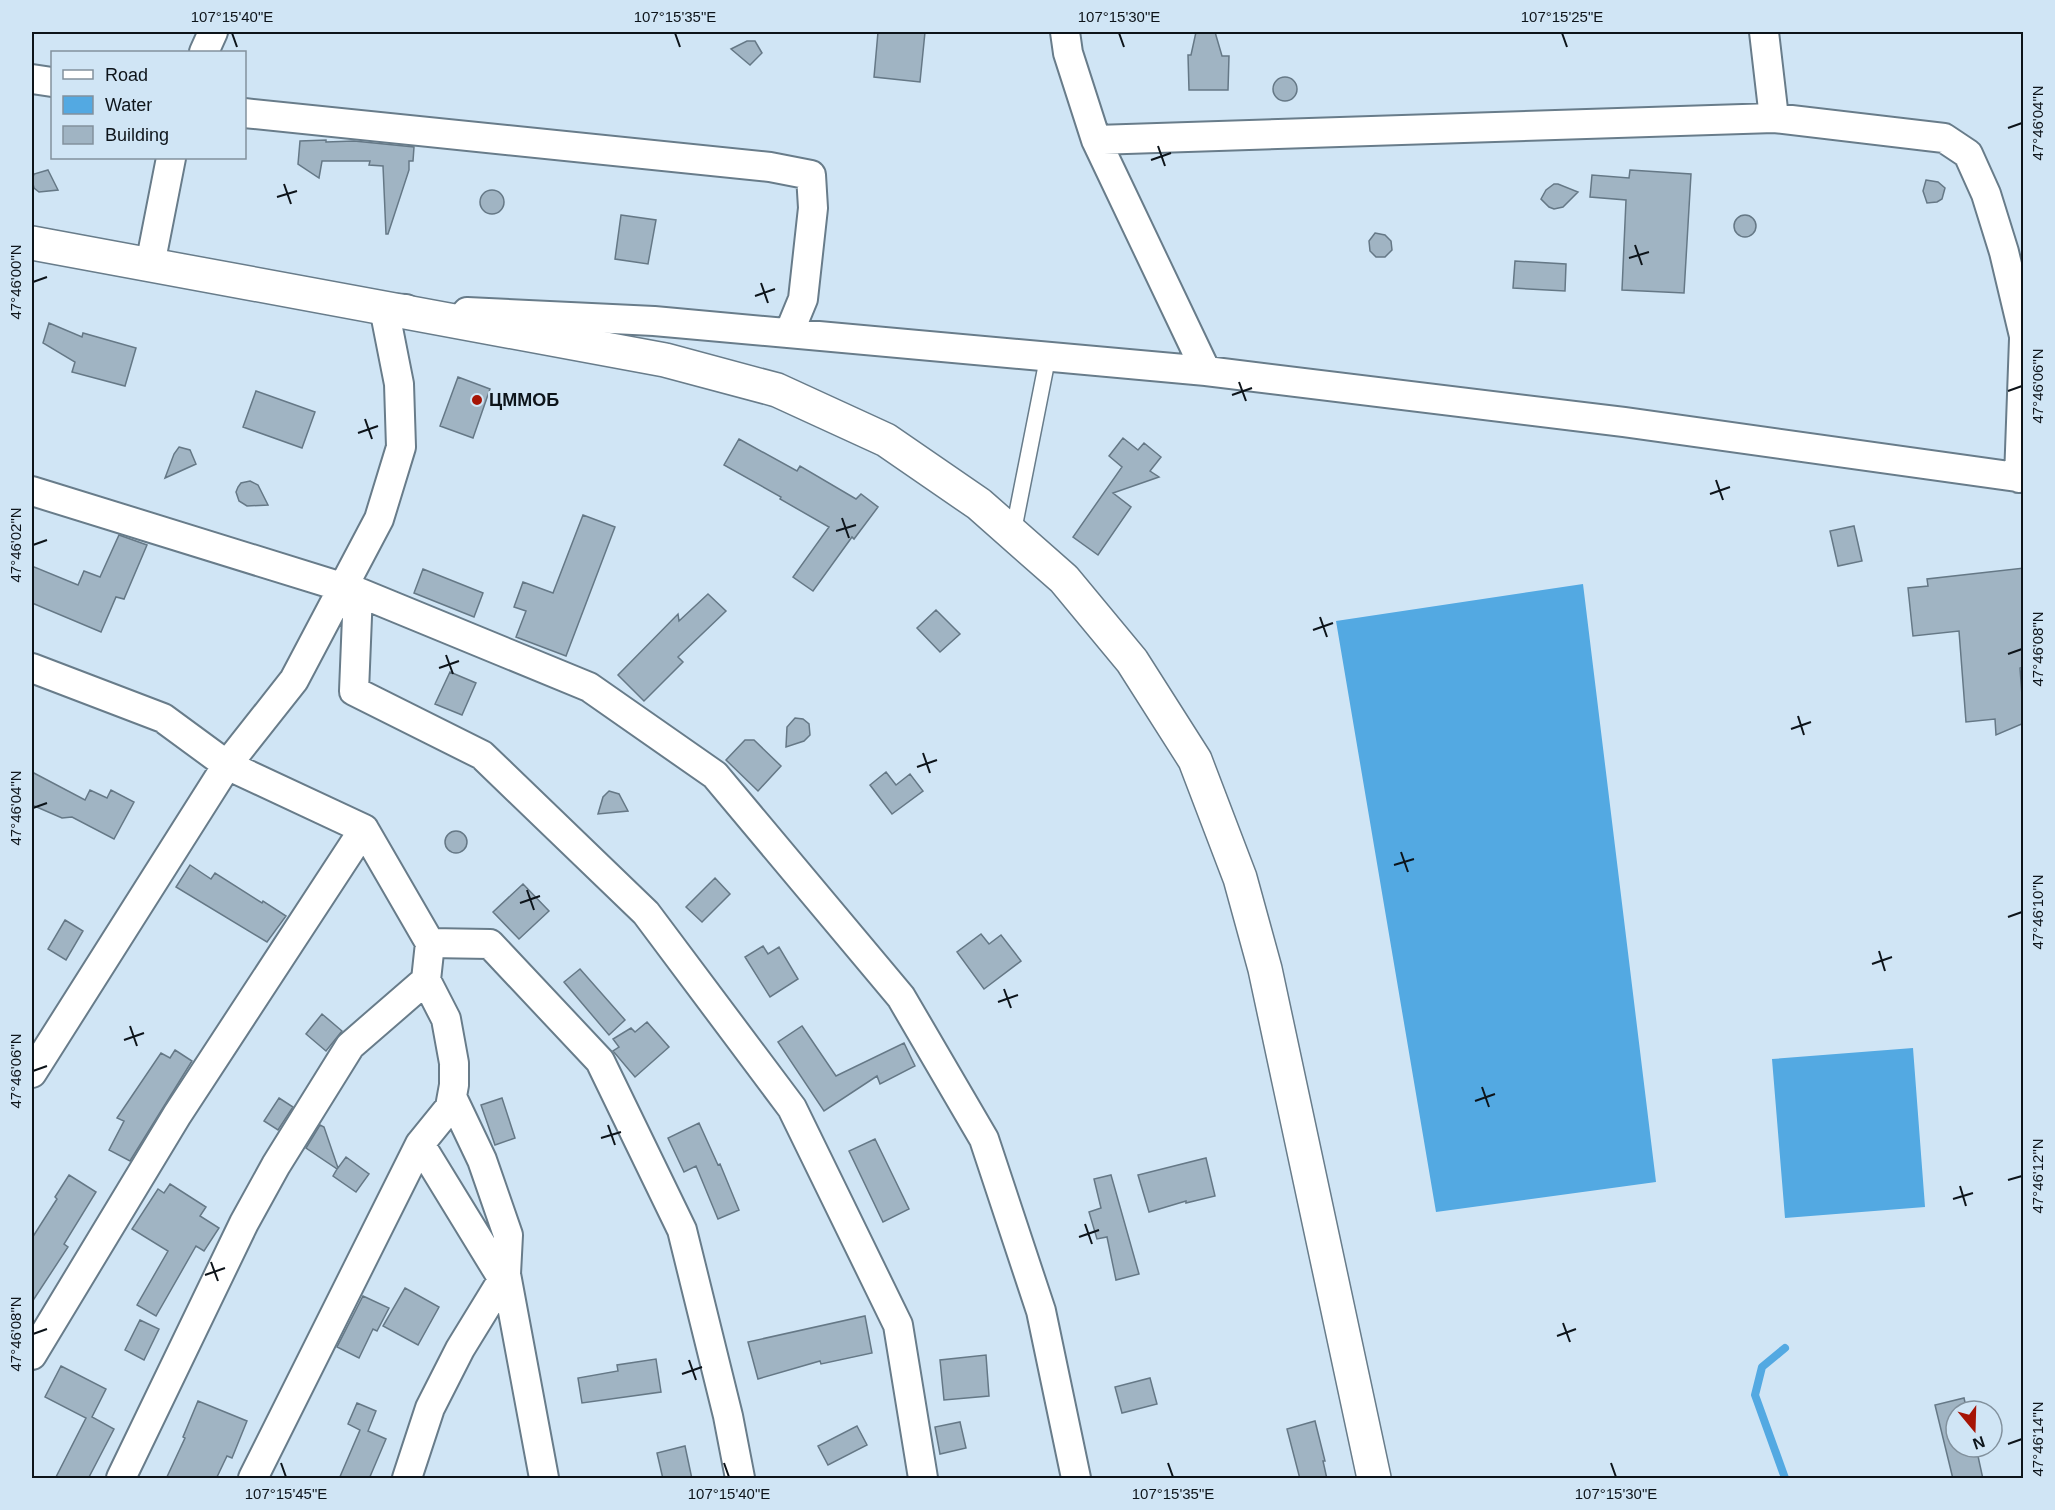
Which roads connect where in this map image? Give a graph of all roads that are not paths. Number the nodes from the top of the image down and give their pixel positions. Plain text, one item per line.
1 (213, 32) edge
2 (1065, 32) edge
3 (1764, 32) edge
4 (204, 51) edge
5 (32, 79) edge
6 (51, 82) edge
7 (246, 113) edge
8 (1774, 118) junction
9 (1096, 140) junction
10 (171, 159) edge
11 (32, 243) edge
12 (150, 265) junction
13 (384, 308) junction
14 (789, 333) junction
15 (2024, 338) edge
16 (1048, 356) junction
17 (1206, 370) junction
18 (2021, 478) edge
19 (32, 491) edge
20 (1013, 534) junction
21 (350, 589) junction
22 (32, 668) edge
23 (227, 765) junction
24 (364, 829) junction
25 (429, 943) junction
26 (426, 980) junction
27 (32, 1073) edge
28 (452, 1097) junction
29 (420, 1144) junction
30 (506, 1274) junction
31 (32, 1355) edge
32 (121, 1479) edge
33 (253, 1479) edge
34 (407, 1479) edge
35 (544, 1479) edge
36 (740, 1479) edge
37 (922, 1479) edge
38 (1076, 1479) edge
39 (1374, 1479) edge

1 - 4 street
2 - 9 street
3 - 8 street
5 - 6 street
7 - 14 street
8 - 9 street
8 - 15 street
9 - 17 street
10 - 12 street
11 - 12 street
12 - 13 street
13 - 14 street
13 - 20 street
13 - 21 street
14 - 16 street
15 - 18 street
16 - 17 street
16 - 20 lane
17 - 18 street
19 - 21 street
20 - 39 street
21 - 23 street
21 - 37 street
21 - 38 street
22 - 23 street
23 - 24 street
23 - 27 street
24 - 25 street
24 - 31 street
25 - 26 street
25 - 36 street
26 - 28 street
26 - 32 street
28 - 29 street
28 - 30 street
29 - 30 street
29 - 33 street
30 - 34 street
30 - 35 street

